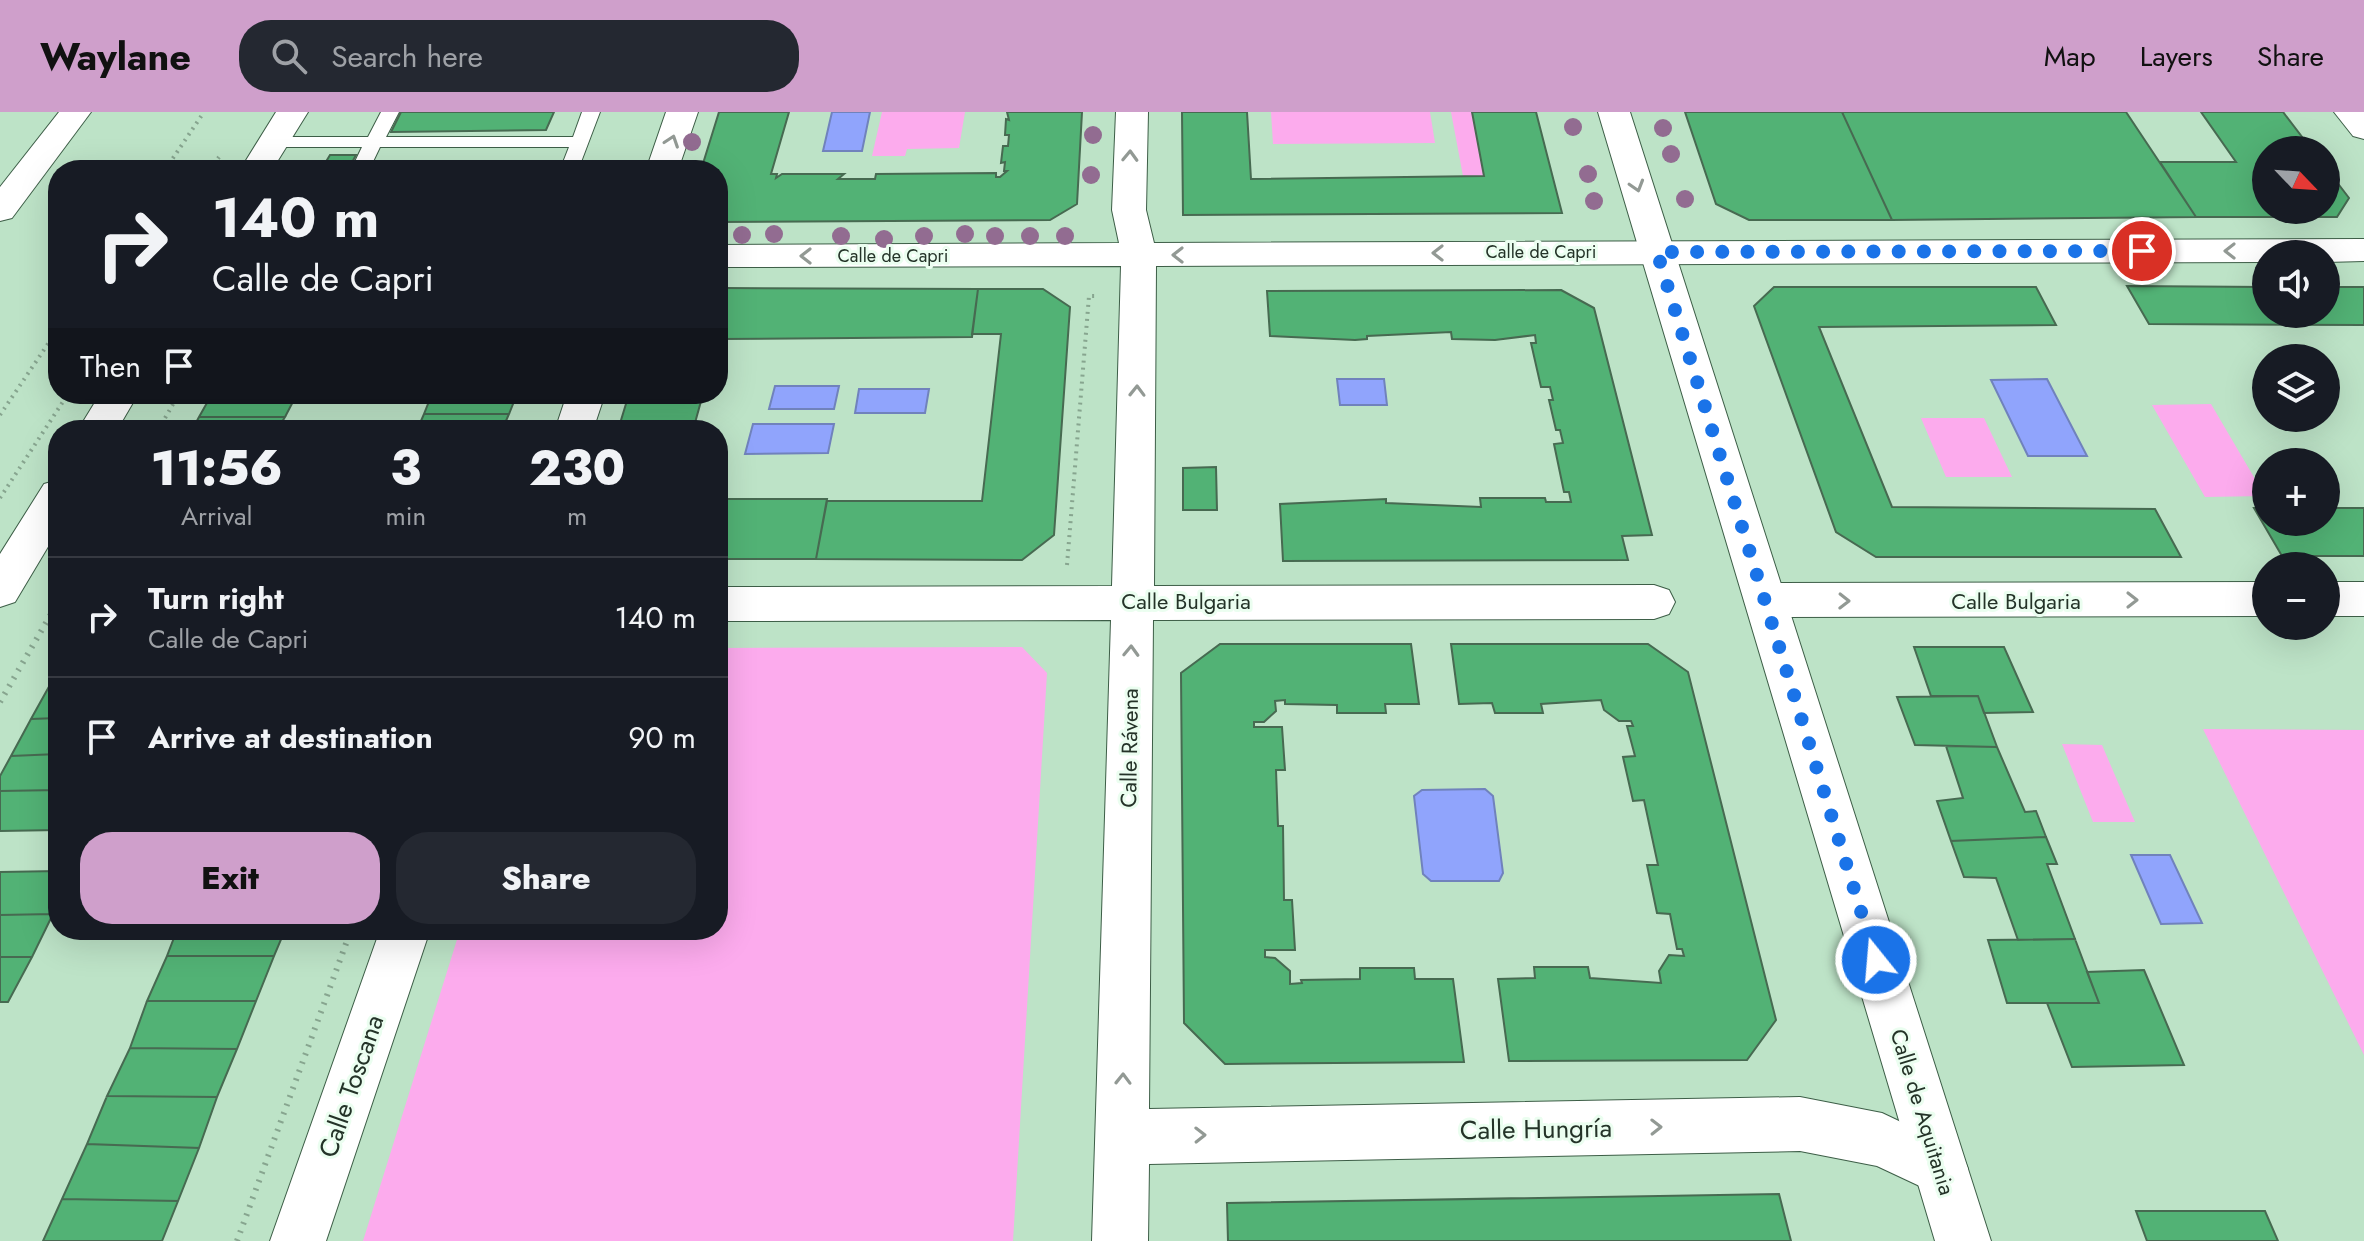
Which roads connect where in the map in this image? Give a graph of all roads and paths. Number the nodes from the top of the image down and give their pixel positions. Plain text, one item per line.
1 (204, 112) edge
2 (292, 112) edge
3 (390, 112) edge
4 (591, 112) edge
5 (682, 112) edge
6 (1132, 112) edge
7 (1614, 112) edge
8 (2350, 112) edge
9 (73, 115) edge
10 (2364, 129) edge
11 (273, 142) junction
12 (374, 142) junction
13 (580, 142) junction
14 (172, 160) edge
15 (262, 160) edge
16 (365, 160) edge
17 (573, 160) edge
18 (665, 160) edge
19 (0, 210) edge
20 (2364, 250) edge
21 (1657, 252) junction
22 (728, 256) edge
23 (1139, 276) junction
24 (48, 344) edge
25 (0, 415) edge
26 (48, 425) edge
27 (0, 498) edge
28 (48, 511) edge
29 (0, 590) edge
30 (2252, 599) edge
31 (2340, 599) edge
32 (2364, 599) edge
33 (1766, 600) junction
34 (1132, 601) junction
35 (1064, 602) junction
36 (1654, 602) dead end
37 (728, 604) edge
38 (48, 619) edge
39 (0, 702) edge
40 (347, 940) edge
41 (402, 940) edge
42 (1122, 1137) junction
43 (1941, 1169) junction
44 (237, 1241) edge
45 (298, 1241) edge
46 (1120, 1241) edge
47 (1963, 1241) edge

1 - 14 path
2 - 11 main road
3 - 12 lane
4 - 13 lane
18 -> 5 main road
23 -> 6 main road, Calle Rávena
7 -> 21 main road, Calle de Aquitania
8 - 10 main road
9 - 19 main road
11 - 12 lane
11 - 15 main road
12 - 13 lane
12 - 16 lane
13 - 17 lane
20 -> 21 main road, Calle de Capri
21 -> 23 main road, Calle de Capri
21 - 33 main road, Calle de Aquitania
23 -> 22 main road, Calle de Capri
34 -> 23 main road, Calle Rávena
23 - 35 path
24 - 25 path
26 - 27 path
28 - 29 main road
33 -> 30 main road, Calle Bulgaria
31 - 32 main road
33 - 43 main road, Calle de Aquitania
34 - 35 main road, Calle Bulgaria
34 - 36 main road, Calle Bulgaria
42 -> 34 main road, Calle Rávena
35 - 37 main road, Calle Bulgaria
38 - 39 path
40 - 44 path
41 - 45 main road, Calle Toscana
42 -> 43 main road, Calle Hungría
42 - 46 main road, Calle Rávena
43 - 47 main road, Calle de Aquitania

